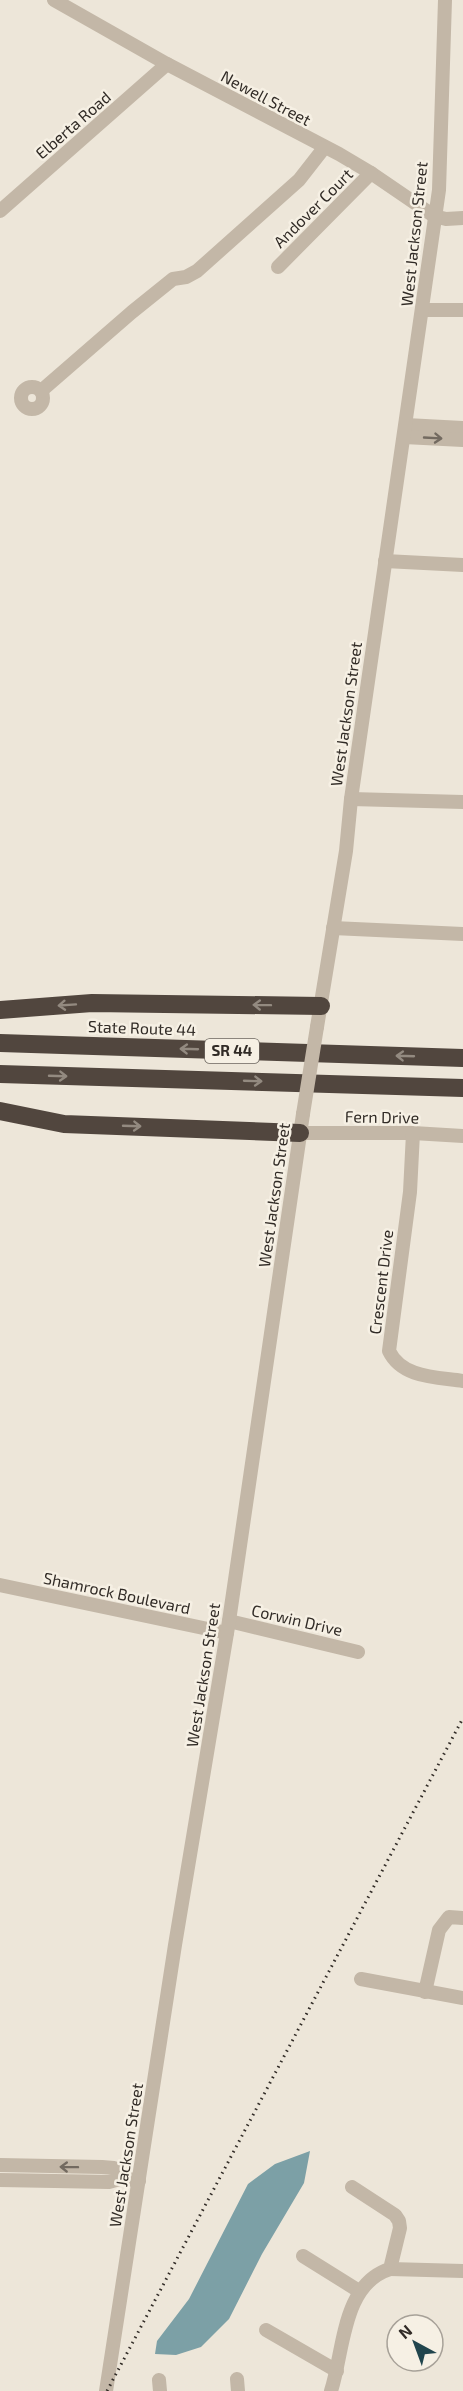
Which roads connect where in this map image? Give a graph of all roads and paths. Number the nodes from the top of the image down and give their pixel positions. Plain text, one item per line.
1 (54, 0) edge
2 (445, 0) edge
3 (167, 64) junction
4 (324, 148) junction
5 (371, 173) junction
6 (0, 211) edge
7 (434, 216) junction
8 (463, 218) edge
9 (278, 267) dead end
10 (423, 310) junction
11 (463, 310) edge
12 (41, 391) dead end
13 (463, 428) edge
14 (405, 431) junction
15 (463, 440) edge
16 (384, 561) junction
17 (463, 565) edge
18 (351, 799) junction
19 (463, 801) edge
20 (333, 928) junction
21 (463, 934) edge
22 (321, 1006) junction
23 (0, 1010) edge
24 (0, 1043) edge
25 (463, 1058) edge
26 (0, 1074) edge
27 (463, 1088) edge
28 (0, 1111) edge
29 (300, 1133) junction
30 (413, 1133) junction
31 (463, 1136) edge
32 (463, 1381) edge
33 (0, 1585) edge
34 (228, 1627) junction
35 (358, 1652) dead end
36 (463, 1918) edge
37 (361, 1979) dead end
38 (425, 1992) junction
39 (463, 1998) edge
40 (0, 2165) edge
41 (123, 2178) junction
42 (0, 2180) edge
43 (139, 2181) junction
44 (351, 2187) dead end
45 (303, 2256) dead end
46 (390, 2269) junction
47 (463, 2271) edge
48 (359, 2291) junction
49 (266, 2330) dead end
50 (336, 2371) junction
51 (106, 2391) edge
52 (331, 2391) edge

1 - 3 street, Newell Street
2 - 7 street, West Jackson Street
3 - 4 street, Newell Street
3 - 6 street, Elberta Road
4 - 5 street, Newell Street
4 - 12 street
5 - 7 street, Newell Street
5 - 9 street, Andover Court
7 - 8 street
7 - 10 street, West Jackson Street
10 - 11 street
10 - 14 street, West Jackson Street
13 - 14 street
14 -> 15 street
14 - 16 street, West Jackson Street
16 - 17 street
16 - 18 street, West Jackson Street
18 - 19 street
18 - 20 street, West Jackson Street
20 - 21 street
20 - 22 street, West Jackson Street
22 -> 23 highway
22 - 29 street, West Jackson Street, bridge
25 -> 24 highway, State Route 44 / SR 44
26 -> 27 highway, SR 44
28 -> 29 highway
29 - 30 street, Fern Drive
29 - 34 street, West Jackson Street
30 - 31 street, Fern Drive
30 - 32 street, Crescent Drive
33 - 34 street, Shamrock Boulevard
34 - 35 street, Corwin Drive
34 - 43 street, West Jackson Street
36 - 38 street
37 - 38 street
38 - 39 street
41 -> 40 street
41 - 42 street
41 - 43 street
43 - 51 street, West Jackson Street
44 - 46 street
45 - 48 street
46 - 47 street
46 - 48 street
48 - 50 street
49 - 50 street
50 - 52 street

